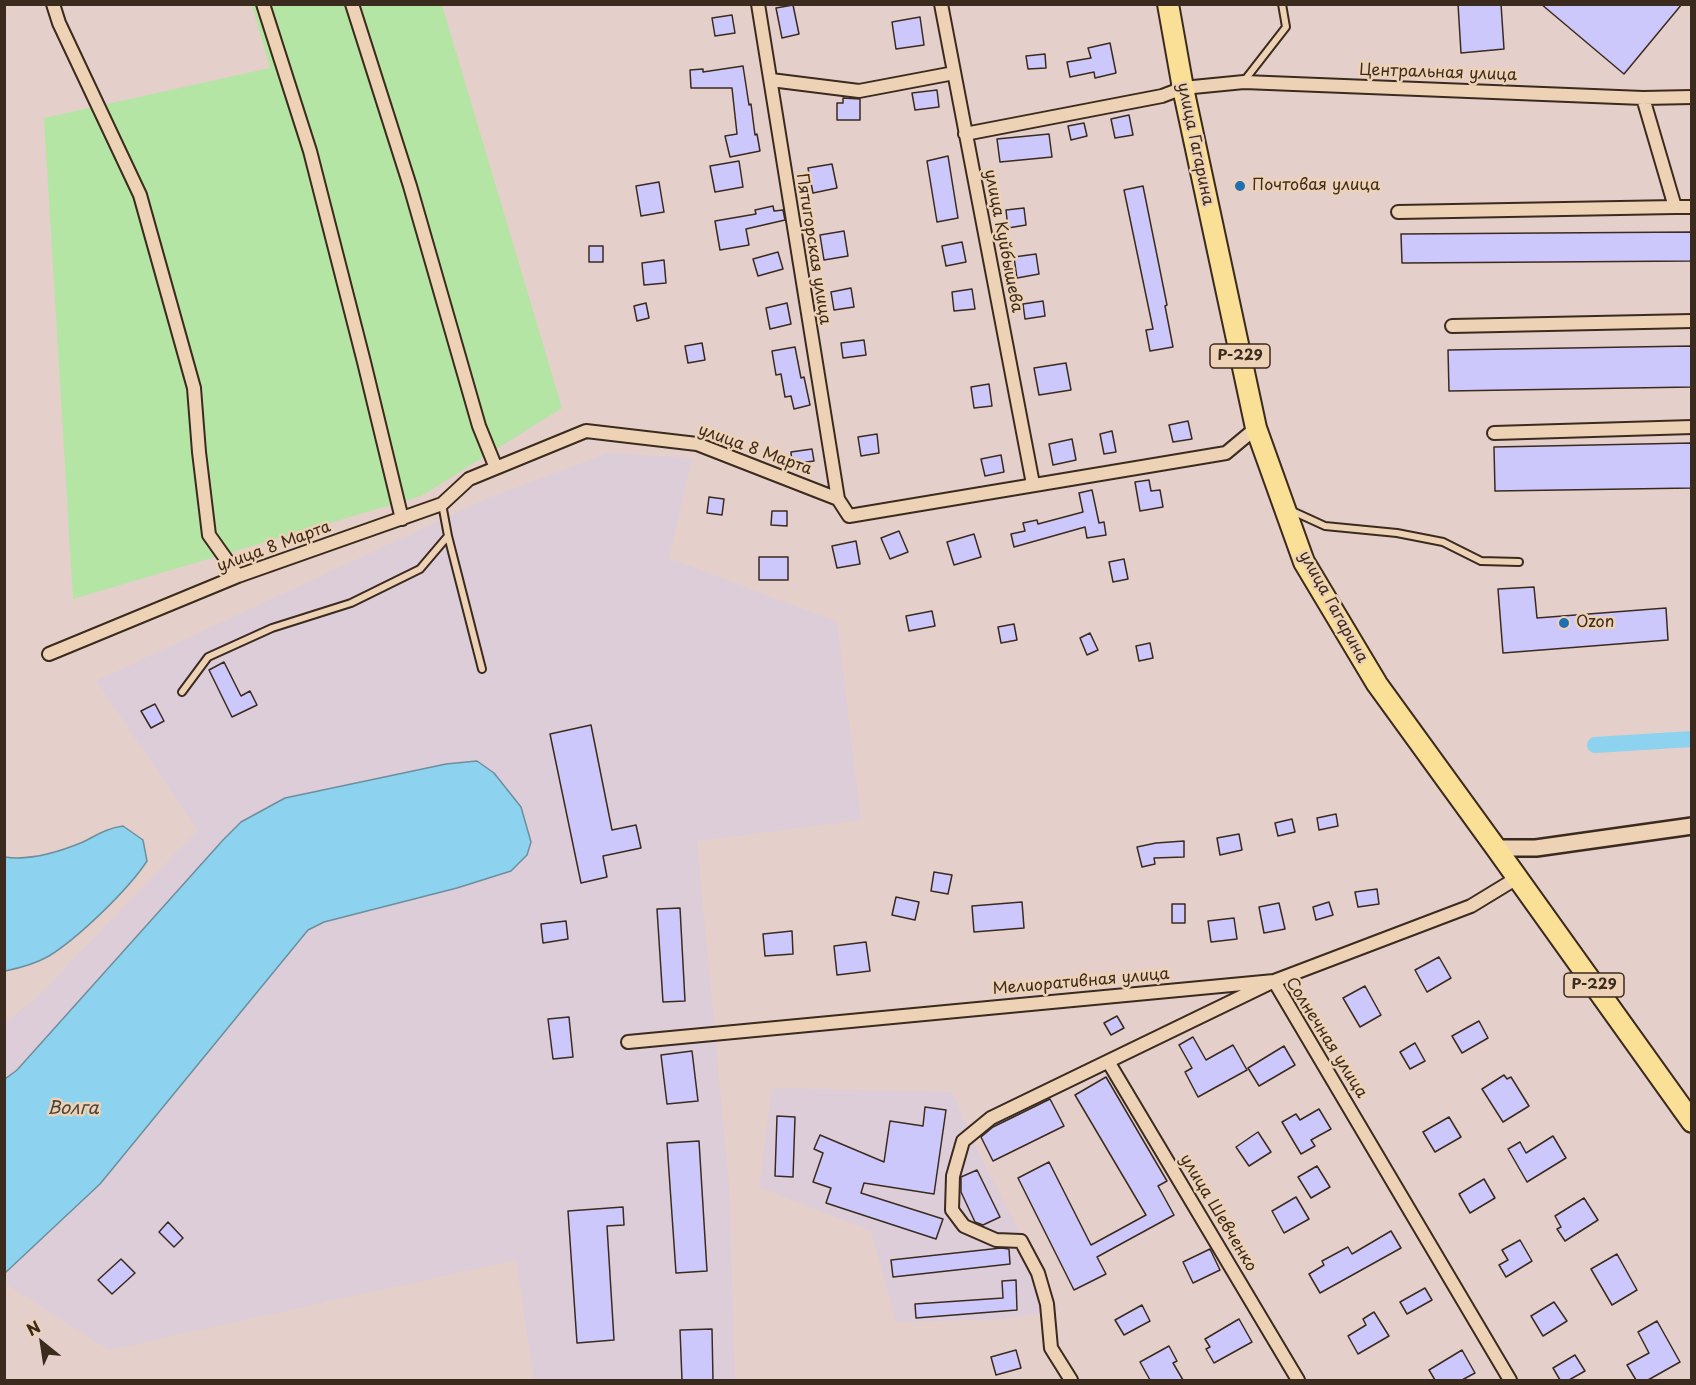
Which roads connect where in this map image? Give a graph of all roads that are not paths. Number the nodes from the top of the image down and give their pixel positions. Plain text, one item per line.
1 (53, 4) edge
2 (263, 4) edge
3 (352, 4) edge
4 (758, 4) edge
5 (942, 4) edge
6 (1168, 4) edge
7 (1282, 4) edge
8 (954, 73) junction
9 (771, 80) junction
10 (1244, 81) junction
11 (1183, 88) junction
12 (1692, 97) edge
13 (1643, 98) junction
14 (965, 134) junction
15 (1675, 207) junction
16 (1692, 207) edge
17 (1398, 212) dead end
18 (1692, 321) edge
19 (1452, 326) dead end
20 (1692, 427) edge
21 (1256, 428) junction
22 (1494, 433) dead end
23 (496, 468) junction
24 (1033, 484) junction
25 (838, 499) junction
26 (442, 504) junction
27 (1284, 507) junction
28 (402, 519) junction
29 (448, 536) junction
30 (1519, 562) dead end
31 (238, 576) junction
32 (49, 654) dead end
33 (482, 669) dead end
34 (182, 692) dead end
35 (1692, 826) edge
36 (1496, 848) junction
37 (1518, 878) junction
38 (1274, 981) junction
39 (628, 1042) dead end
40 (1109, 1063) junction
41 (1692, 1122) edge
42 (1069, 1380) edge
43 (1298, 1380) edge
44 (1510, 1380) edge

1 - 31 street
2 - 28 street
3 - 23 street
4 - 9 street, Пятигорская улица
5 - 8 street, улица Куйбышева
6 - 11 main road, улица Гагарина / Р-229
7 - 10 lane
8 - 9 street
8 - 14 street, улица Куйбышева
9 - 25 street, Пятигорская улица
10 - 11 street, Центральная улица
10 - 13 street, Центральная улица
11 - 14 street, Центральная улица
11 - 21 main road, улица Гагарина / Р-229
12 - 13 street, Центральная улица
13 - 15 street
14 - 24 street, улица Куйбышева
15 - 16 street
15 - 17 street
18 - 19 street
20 - 22 street
21 - 24 street, улица 8 Марта
21 - 27 main road, улица Гагарина / Р-229
23 - 25 street, улица 8 Марта
23 - 26 street, улица 8 Марта
24 - 25 street, улица 8 Марта
26 - 28 street, улица 8 Марта
26 - 29 lane
27 - 30 lane
27 - 36 main road, улица Гагарина / Р-229
28 - 31 street, улица 8 Марта
29 - 33 lane
29 - 34 lane
31 - 32 street, улица 8 Марта
35 - 36 street
36 - 37 main road, улица Гагарина / Р-229
37 - 38 street, Мелиоративная улица
37 - 41 main road, улица Гагарина / Р-229
38 - 39 street, Мелиоративная улица
38 - 40 street, Солнечная улица
38 - 44 street, Солнечная улица
40 - 42 street, Солнечная улица
40 - 43 street, улица Шевченко

